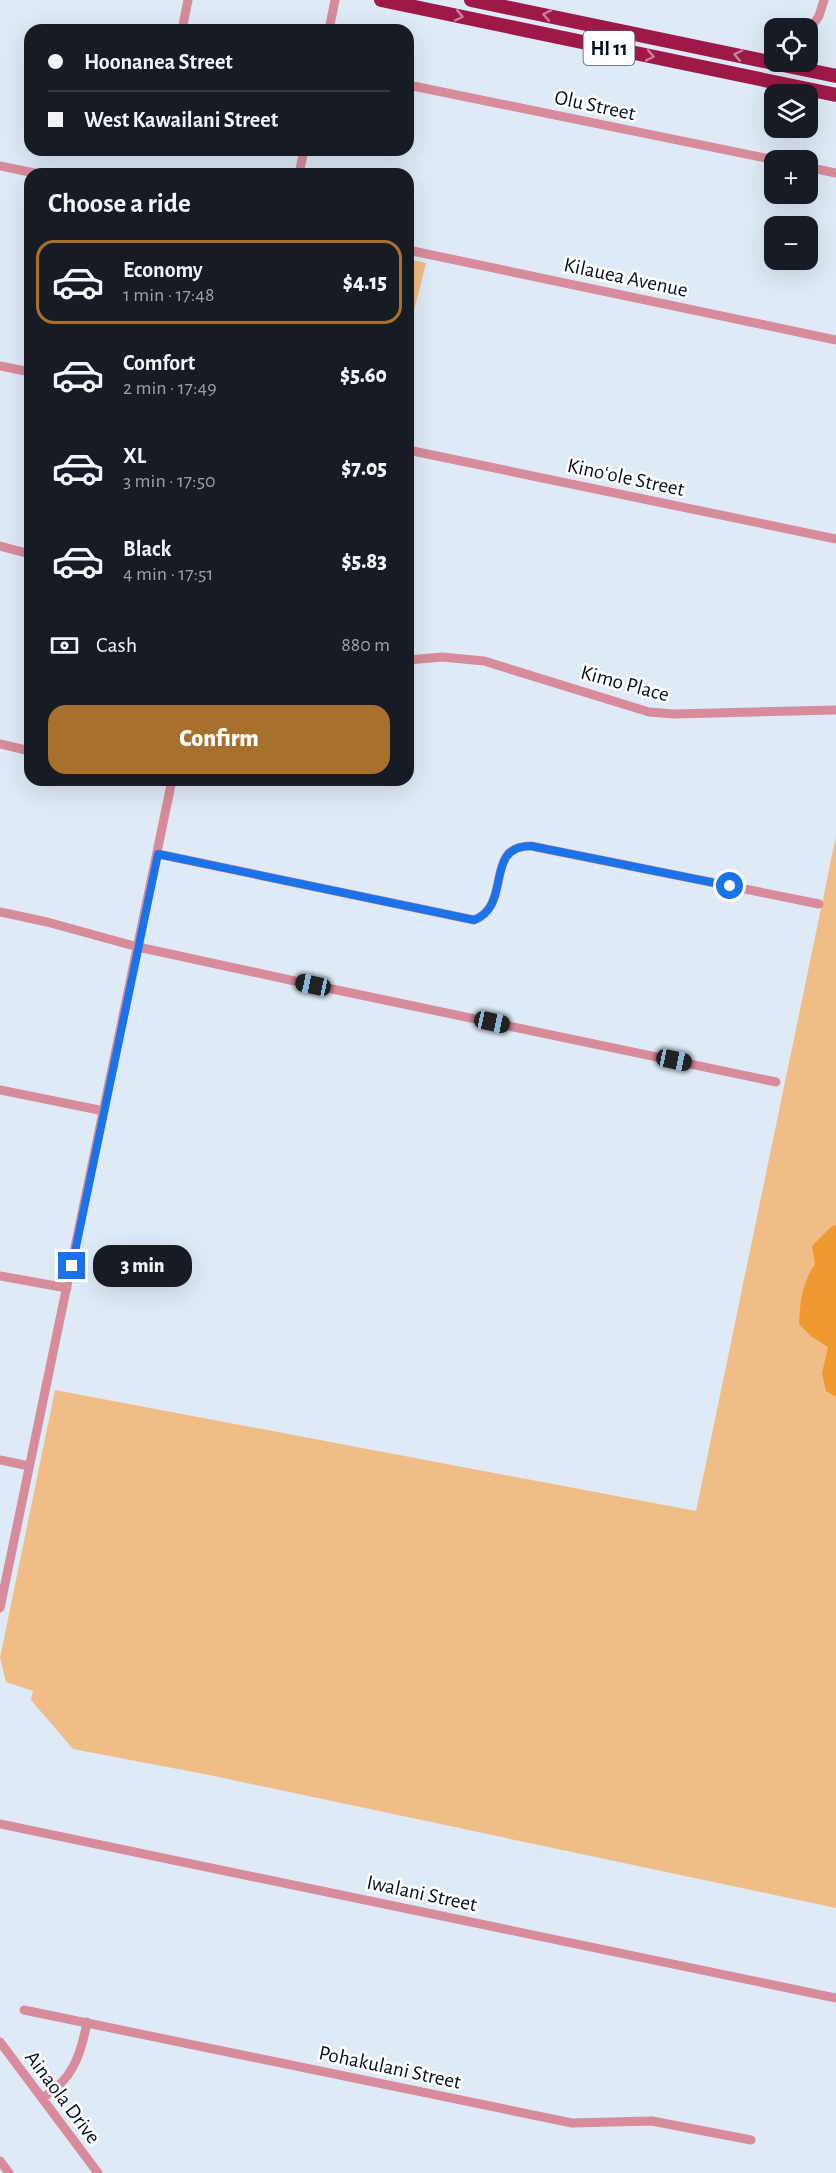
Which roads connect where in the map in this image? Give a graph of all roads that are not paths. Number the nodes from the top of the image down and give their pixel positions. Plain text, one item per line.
1 (188, 0) edge
2 (335, 0) edge
3 (381, 0) edge
4 (471, 0) edge
5 (824, 0) edge
6 (818, 18) edge
7 (183, 24) edge
8 (329, 24) edge
9 (836, 76) edge
10 (414, 86) edge
11 (836, 95) edge
12 (764, 158) edge
13 (0, 166) edge
14 (818, 169) edge
15 (24, 171) edge
16 (836, 173) edge
17 (414, 251) edge
18 (836, 340) edge
19 (0, 366) edge
20 (24, 371) edge
21 (414, 451) edge
22 (836, 539) edge
23 (0, 546) edge
24 (24, 552) edge
25 (414, 659) edge
26 (836, 710) edge
27 (0, 744) edge
28 (24, 750) edge
29 (168, 786) edge
30 (158, 854) junction
31 (819, 903) dead end
32 (0, 912) edge
33 (138, 946) junction
34 (776, 1082) dead end
35 (0, 1090) edge
36 (104, 1111) junction
37 (0, 1276) edge
38 (67, 1288) junction
39 (0, 1460) edge
40 (29, 1466) junction
41 (0, 1608) edge
42 (0, 1824) edge
43 (836, 1998) edge
44 (24, 2010) dead end
45 (87, 2022) junction
46 (0, 2042) edge
47 (42, 2098) junction
48 (751, 2140) dead end
49 (0, 2161) edge
50 (9, 2173) edge
51 (98, 2173) edge

1 - 7 street
2 - 8 street
3 -> 11 highway, HI 11
9 -> 4 highway, HI 11
5 - 6 street
10 - 12 street, Olu Street
13 - 15 street
14 - 16 street
17 - 18 street, Kilauea Avenue
19 - 20 street
21 - 22 street, Kinoʻole Street
23 - 24 street
25 - 26 street, Kimo Place
27 - 28 street
29 - 30 street
30 - 31 street
30 - 33 street
32 - 33 street
33 - 34 street
33 - 36 street
35 - 36 street
36 - 38 street
37 - 38 street
38 - 40 street
39 - 40 street
40 - 41 street
42 - 43 street, Iwalani Street
44 - 45 street, Pohakulani Street
45 - 47 street
45 - 48 street, Pohakulani Street
46 - 47 street, Ainaola Drive
47 - 51 street, Ainaola Drive
49 - 50 street

